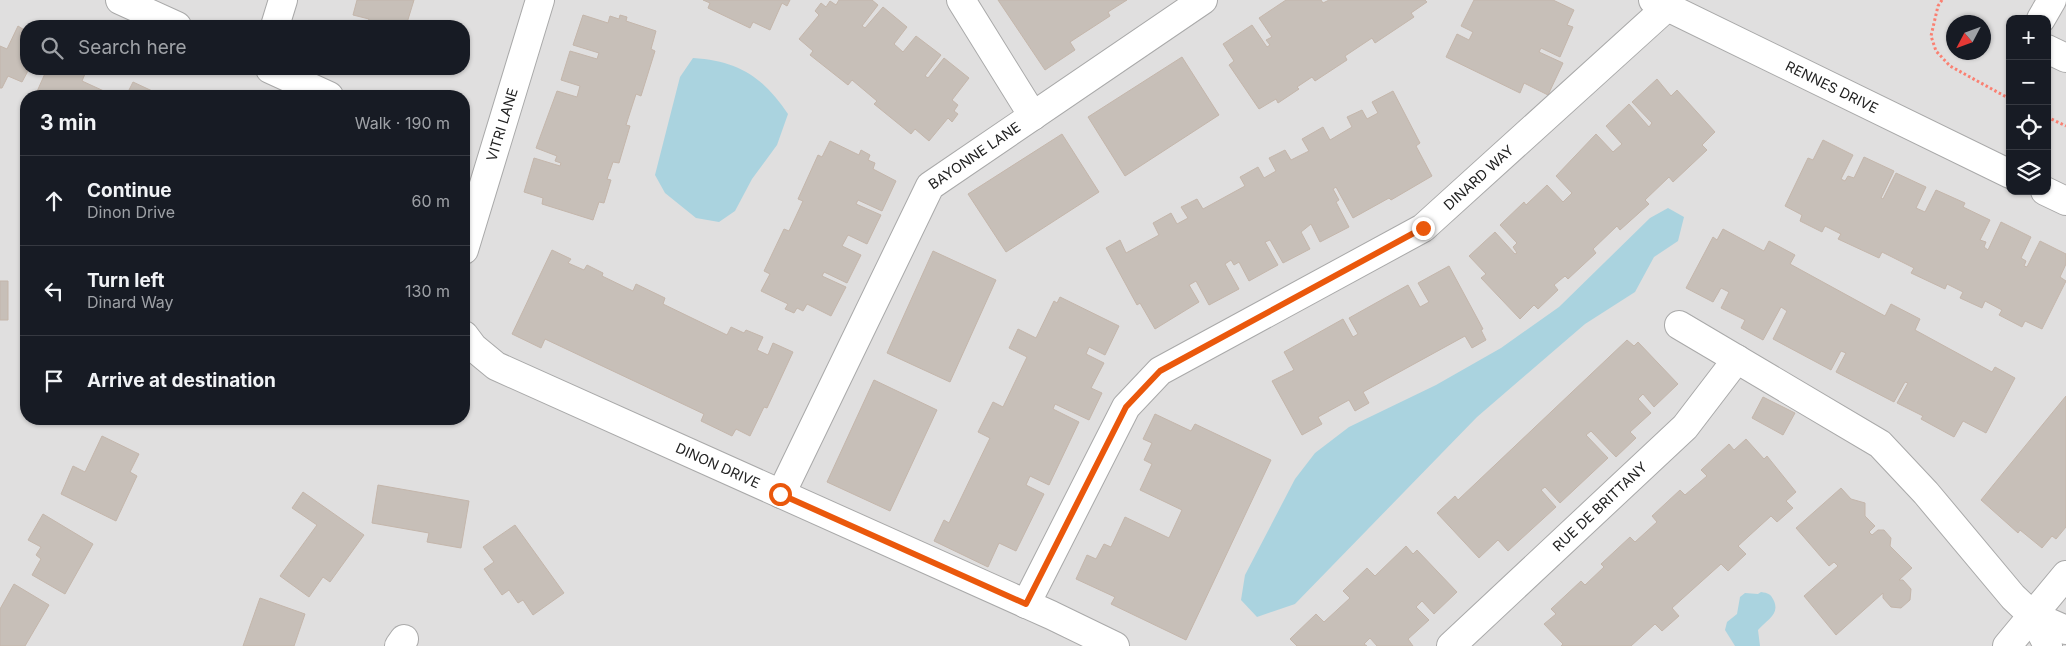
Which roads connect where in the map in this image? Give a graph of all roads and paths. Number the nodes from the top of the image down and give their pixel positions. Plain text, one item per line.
1 (120, 0) edge
2 (283, 0) edge
3 (540, 0) edge
4 (961, 0) edge
5 (1203, 0) edge
6 (1942, 0) edge
7 (2052, 0) edge
8 (1660, 3) edge
9 (2043, 15) edge
10 (164, 20) edge
11 (277, 20) edge
12 (2051, 51) edge
13 (2066, 58) edge
14 (283, 75) edge
15 (316, 90) edge
16 (2006, 97) edge
17 (1033, 116) junction
18 (2051, 119) edge
19 (2066, 126) edge
20 (2006, 172) edge
21 (2051, 194) edge
22 (2066, 201) edge
23 (470, 230) edge
24 (1679, 325) dead end
25 (470, 343) edge
26 (1737, 359) junction
27 (780, 494) junction
28 (2066, 574) edge
29 (1026, 604) junction
30 (2032, 616) junction
31 (2066, 630) edge
32 (1114, 646) edge
33 (1451, 646) edge
34 (2007, 646) edge
35 (2048, 646) edge

1 - 10 street
2 - 11 street
3 - 23 street, VITRI LANE
4 - 17 street
5 - 17 street, BAYONNE LANE
6 - 16 path
7 - 9 street
8 - 20 street, RENNES DRIVE
8 - 29 street, DINARD WAY
12 - 13 street
14 - 15 street
17 - 27 street, BAYONNE LANE
18 - 19 path
21 - 22 street
24 - 26 street
25 - 27 street, DINON DRIVE
26 - 30 street
26 - 33 street, RUE DE BRITTANY
27 - 29 street, DINON DRIVE
28 - 30 street
29 - 32 street, DINON DRIVE
30 - 31 street
30 - 34 street
30 - 35 street

